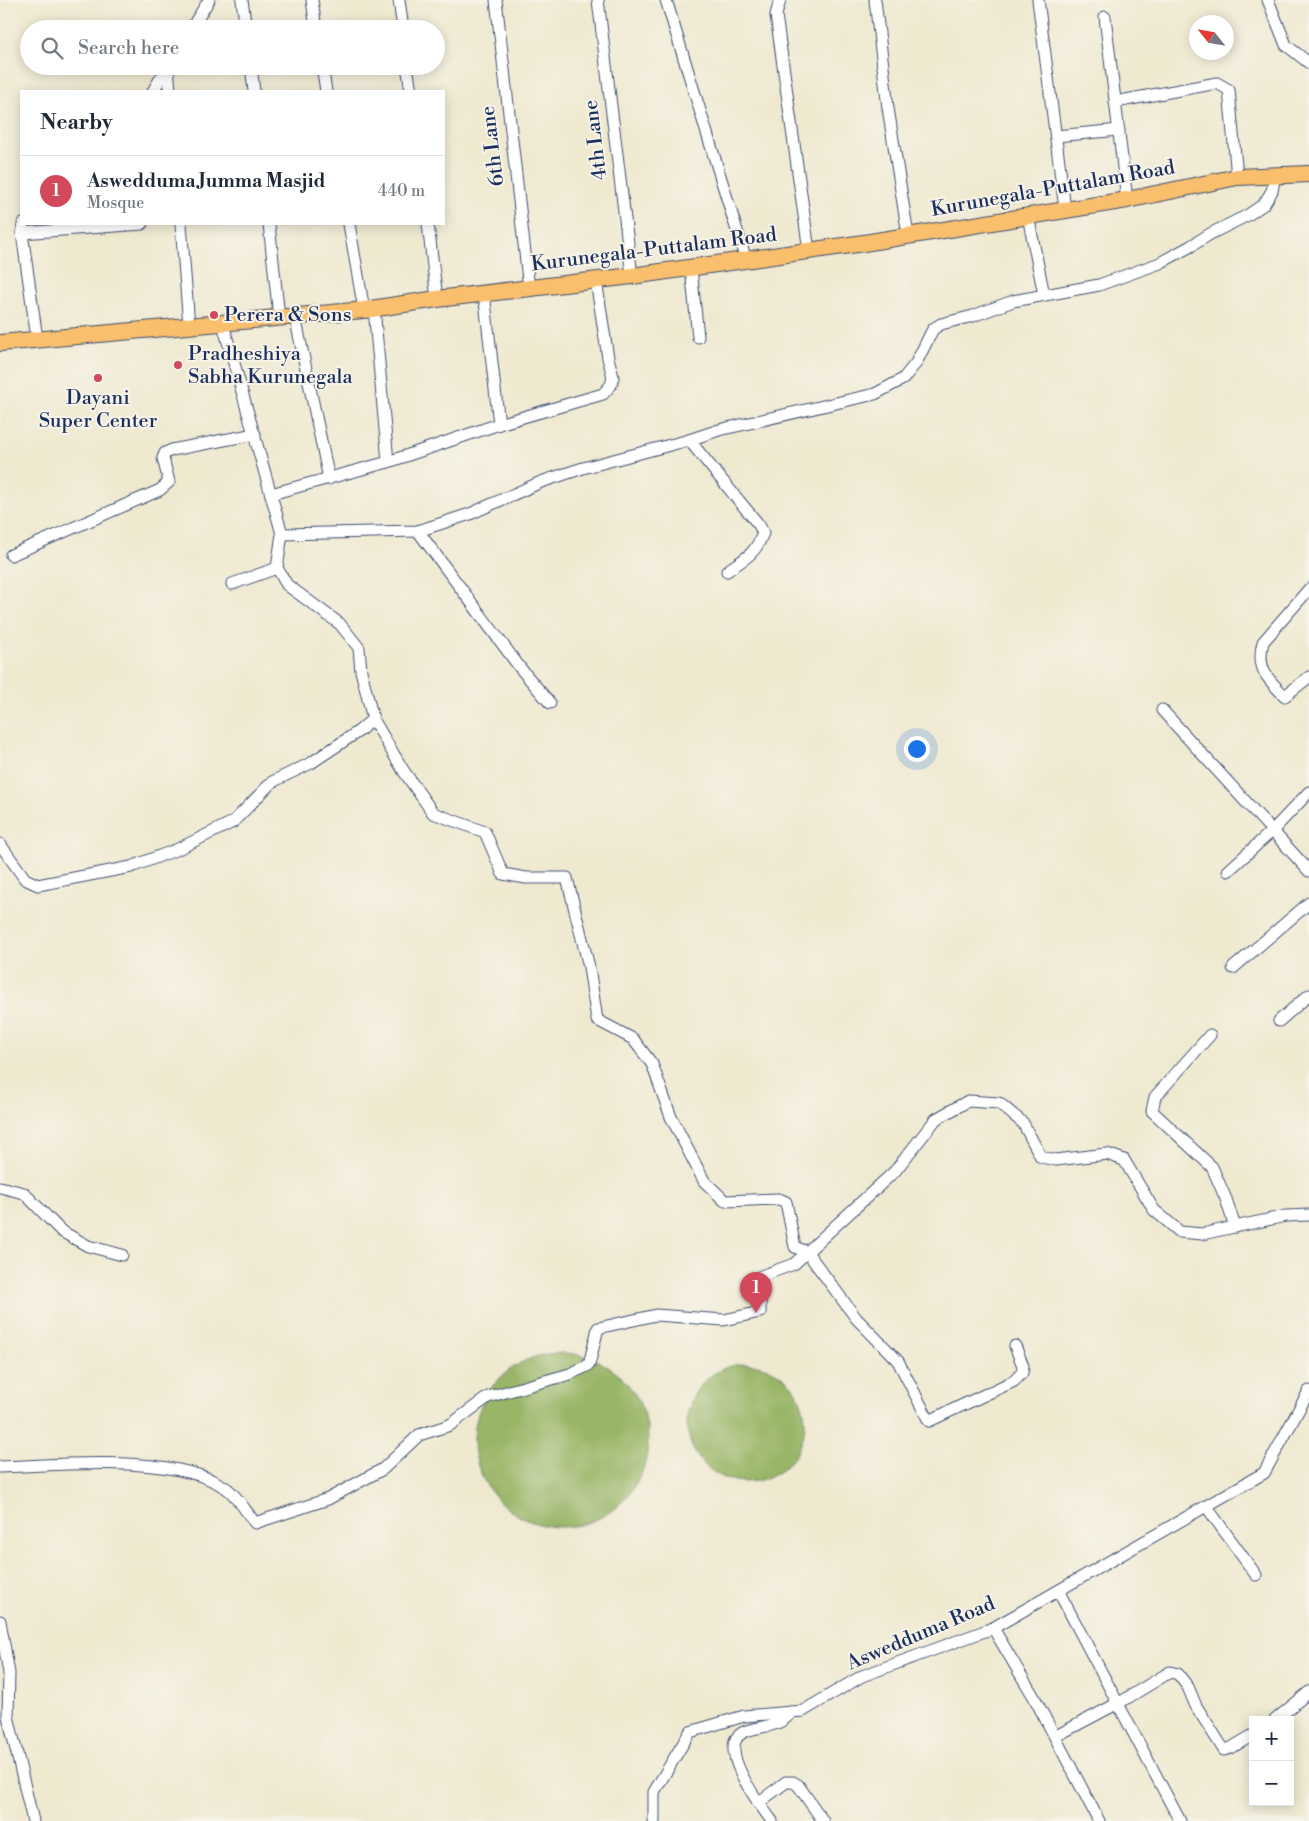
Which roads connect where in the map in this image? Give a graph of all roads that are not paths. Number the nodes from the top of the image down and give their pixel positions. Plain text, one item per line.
1 (208, 0) edge
2 (242, 0) edge
3 (312, 0) edge
4 (399, 0) edge
5 (496, 0) edge
6 (598, 0) edge
7 (666, 0) edge
8 (780, 0) edge
9 (875, 0) edge
10 (1038, 0) edge
11 (1268, 0) edge
12 (1105, 18) dead end
13 (196, 20) edge
14 (245, 20) edge
15 (315, 20) edge
16 (402, 20) edge
17 (1309, 63) edge
18 (163, 75) edge
19 (169, 75) edge
20 (252, 75) edge
21 (323, 75) edge
22 (408, 75) edge
23 (154, 90) edge
24 (170, 90) edge
25 (254, 90) edge
26 (326, 90) edge
27 (411, 90) edge
28 (1115, 102) junction
29 (1119, 130) junction
30 (1056, 136) junction
31 (1309, 174) edge
32 (1274, 175) junction
33 (1237, 177) junction
34 (1127, 200) junction
35 (1065, 209) junction
36 (1028, 216) junction
37 (112, 225) edge
38 (181, 225) edge
39 (268, 225) edge
40 (349, 225) edge
41 (428, 225) edge
42 (22, 228) edge
43 (908, 235) junction
44 (809, 251) junction
45 (746, 260) junction
46 (690, 268) junction
47 (632, 276) junction
48 (596, 280) junction
49 (529, 288) junction
50 (484, 293) junction
51 (1044, 295) junction
52 (438, 299) junction
53 (369, 309) junction
54 (287, 316) junction
55 (223, 324) junction
56 (189, 326) junction
57 (698, 337) dead end
58 (37, 339) junction
59 (0, 343) edge
60 (499, 424) junction
61 (255, 434) junction
62 (689, 440) junction
63 (388, 462) junction
64 (329, 479) junction
65 (271, 494) junction
66 (418, 531) junction
67 (282, 534) junction
68 (11, 555) dead end
69 (277, 568) junction
70 (727, 571) dead end
71 (232, 584) dead end
72 (1309, 589) edge
73 (1309, 677) edge
74 (550, 703) dead end
75 (1162, 710) dead end
76 (373, 719) junction
77 (1309, 792) edge
78 (1272, 831) junction
79 (0, 844) edge
80 (1228, 871) dead end
81 (1309, 871) edge
82 (1309, 902) edge
83 (1233, 968) dead end
84 (1309, 995) edge
85 (1279, 1021) dead end
86 (1210, 1035) dead end
87 (0, 1187) edge
88 (1309, 1215) edge
89 (1236, 1228) junction
90 (808, 1252) junction
91 (122, 1255) dead end
92 (1015, 1346) dead end
93 (1309, 1391) edge
94 (0, 1467) edge
95 (1206, 1506) junction
96 (1256, 1575) dead end
97 (1060, 1594) dead end
98 (0, 1621) edge
99 (993, 1628) junction
100 (1309, 1692) edge
101 (1117, 1704) junction
102 (792, 1712) junction
103 (1280, 1716) edge
104 (1056, 1736) junction
105 (1249, 1737) edge
106 (758, 1803) junction
107 (33, 1821) edge
108 (654, 1821) edge
109 (772, 1821) edge
110 (823, 1821) edge
111 (1099, 1821) edge
112 (1180, 1821) edge

1 - 13 street
2 - 14 street
3 - 15 street
4 - 16 street
5 - 49 street, 6th Lane
6 - 47 street, 4th Lane
7 - 45 street
8 - 44 street
9 - 43 street
10 - 30 street
11 - 17 street
12 - 28 street
18 - 23 street
19 - 24 street
20 - 25 street
21 - 26 street
22 - 27 street
28 - 29 street
28 - 33 street
29 - 30 street
29 - 34 street
30 - 35 street
31 - 32 highway, Kurunegala-Puttalam Road
32 - 33 highway, Kurunegala-Puttalam Road
32 - 51 street
33 - 34 highway, Kurunegala-Puttalam Road
34 - 35 highway, Kurunegala-Puttalam Road
35 - 36 highway, Kurunegala-Puttalam Road
36 - 43 highway, Kurunegala-Puttalam Road
36 - 51 street
37 - 42 street
38 - 56 street
39 - 54 street
40 - 53 street
41 - 52 street
42 - 58 street
43 - 44 highway, Kurunegala-Puttalam Road
44 - 45 highway, Kurunegala-Puttalam Road
45 - 46 highway, Kurunegala-Puttalam Road
46 - 47 highway, Kurunegala-Puttalam Road
46 - 57 street
47 - 48 highway, Kurunegala-Puttalam Road
48 - 49 highway, Kurunegala-Puttalam Road
48 - 60 street
49 - 50 highway, Kurunegala-Puttalam Road
50 - 52 highway, Kurunegala-Puttalam Road
50 - 60 street
51 - 62 street
52 - 53 highway, Kurunegala-Puttalam Road
53 - 54 highway, Kurunegala-Puttalam Road
53 - 63 street
54 - 55 highway, Kurunegala-Puttalam Road
54 - 64 street
55 - 56 highway, Kurunegala-Puttalam Road
55 - 61 street
56 - 58 highway, Kurunegala-Puttalam Road
58 - 59 highway, Kurunegala-Puttalam Road
60 - 63 street
61 - 65 street
61 - 68 street
62 - 66 street
62 - 70 street
63 - 64 street
64 - 65 street
65 - 67 street
66 - 67 street
66 - 74 street
67 - 69 street
69 - 71 street
69 - 76 street
72 - 73 street
75 - 78 street
76 - 79 street
76 - 90 street
77 - 78 street
78 - 80 street
78 - 81 street
82 - 83 street
84 - 85 street
86 - 89 street
87 - 91 street
88 - 89 street
89 - 90 street
90 - 92 street
90 - 94 street
93 - 95 street, Aswedduma Road
95 - 96 street
95 - 99 street, Aswedduma Road
97 - 101 street
98 - 107 street
99 - 102 street, Aswedduma Road
99 - 104 street
100 - 103 street
101 - 104 street
101 - 105 street
101 - 112 street
102 - 106 street
102 - 108 street, Aswedduma Road
104 - 111 street
106 - 109 street
106 - 110 street

